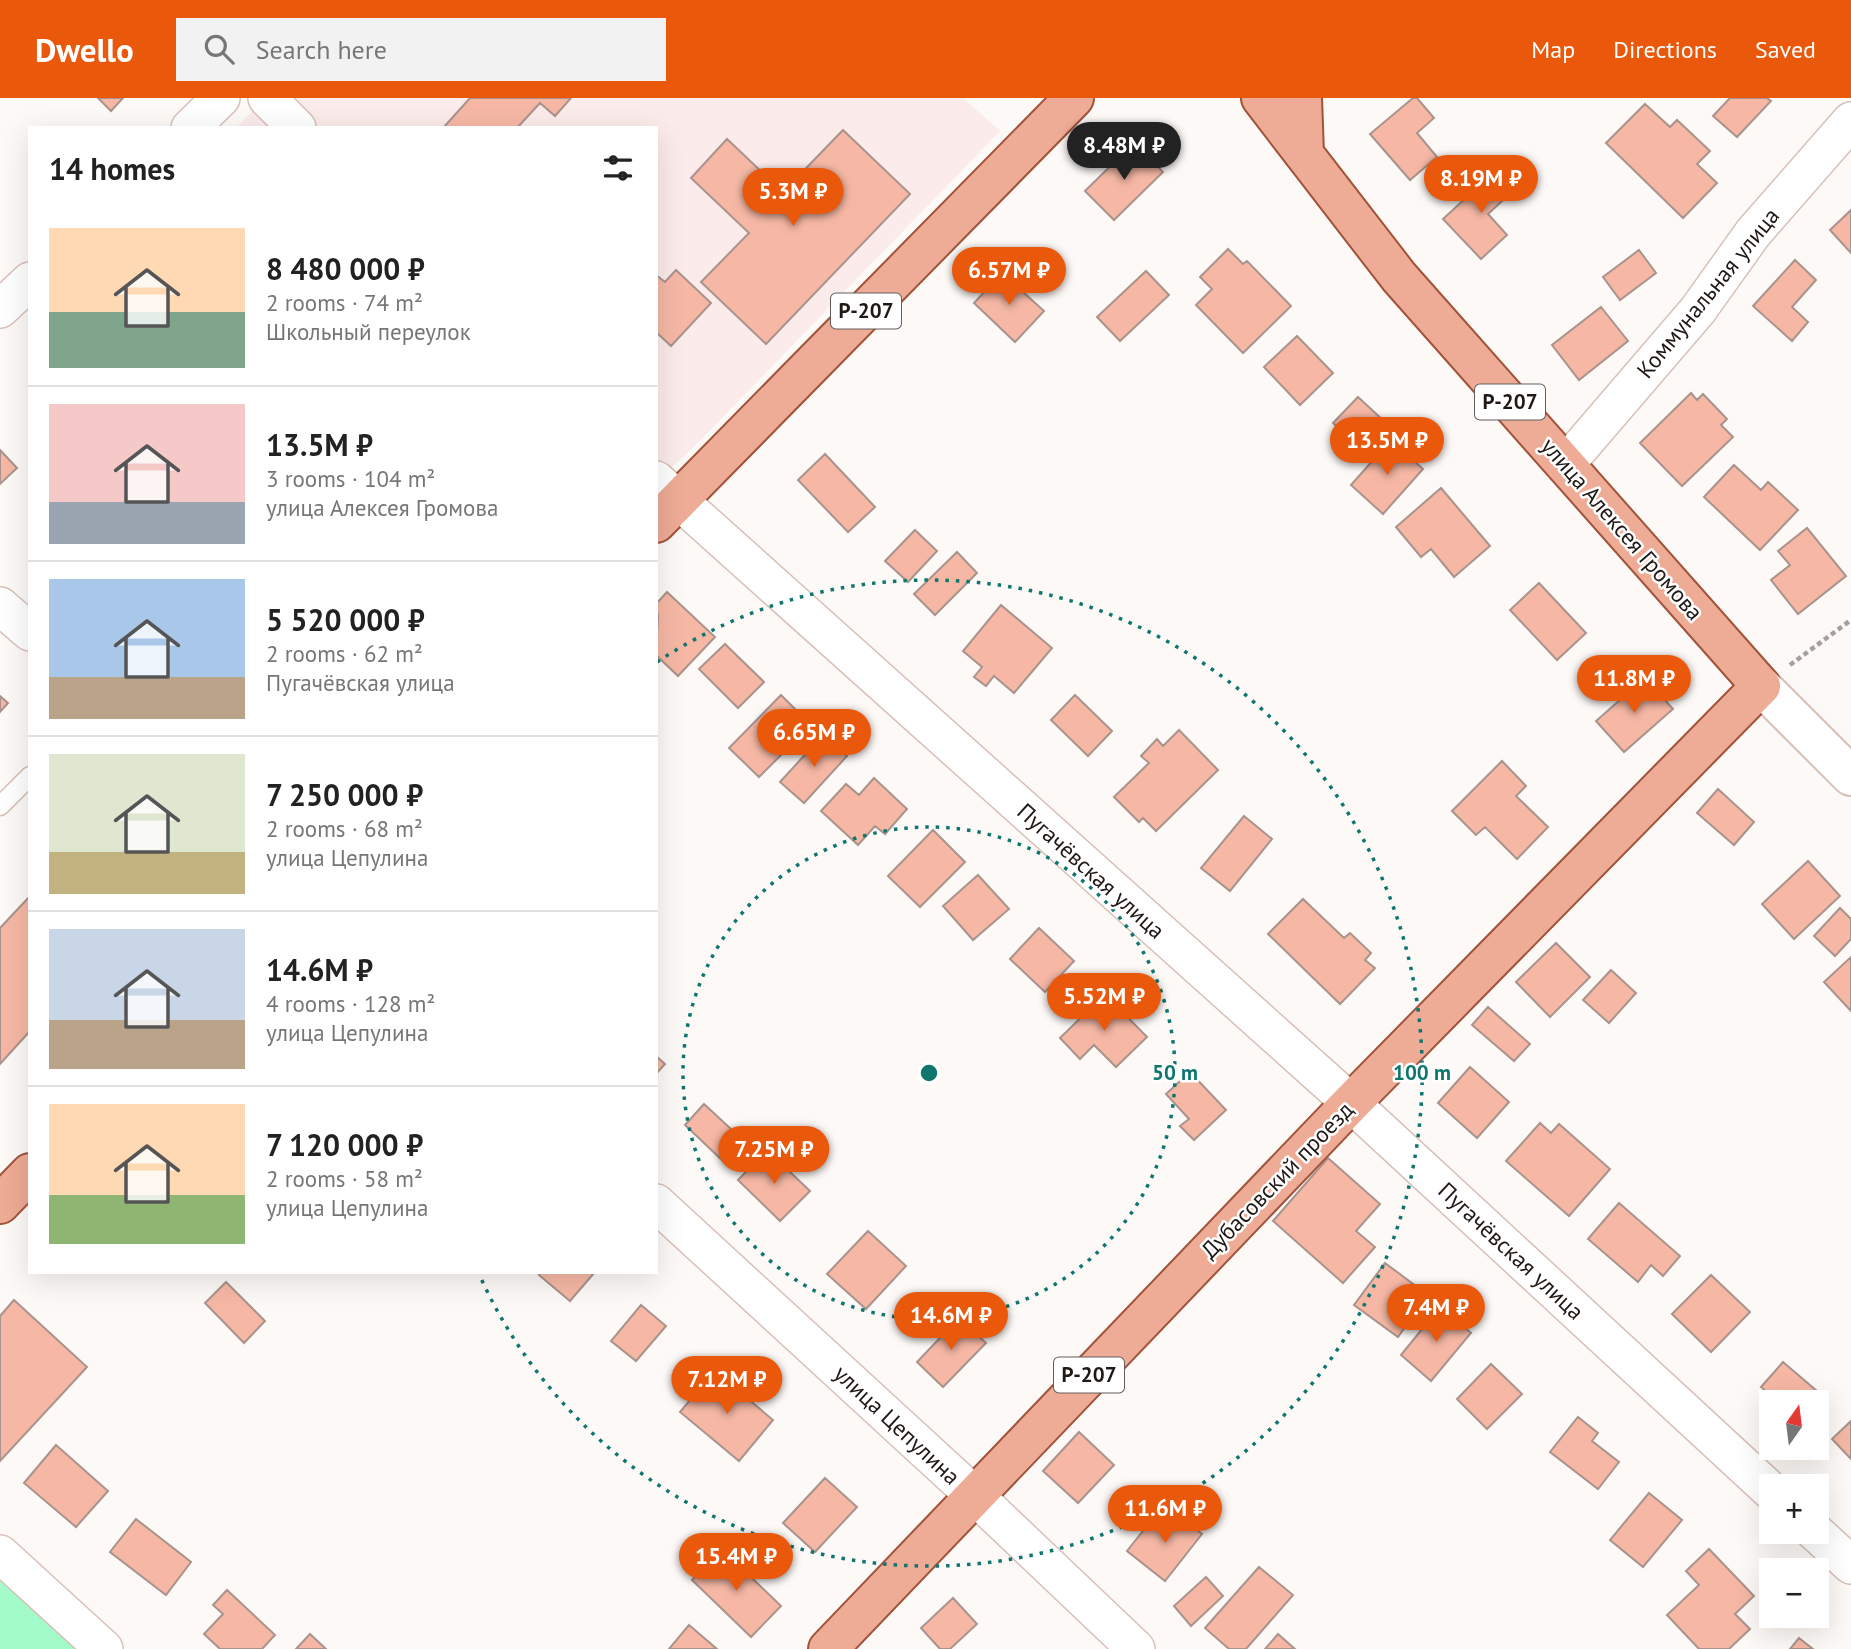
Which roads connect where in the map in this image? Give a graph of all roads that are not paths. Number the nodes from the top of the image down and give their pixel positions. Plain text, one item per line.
1 (221, 98) edge
2 (267, 98) edge
3 (1074, 98) edge
4 (1261, 98) edge
5 (1303, 98) edge
6 (1851, 121) edge
7 (192, 126) edge
8 (295, 126) edge
9 (1304, 154) junction
10 (28, 283) edge
11 (0, 309) edge
12 (1565, 465) junction
13 (663, 501) edge
14 (0, 606) edge
15 (28, 630) edge
16 (1761, 686) junction
17 (1851, 776) edge
18 (28, 778) edge
19 (0, 806) edge
20 (1351, 1103) junction
21 (28, 1175) edge
22 (0, 1204) edge
23 (658, 1205) edge
24 (1759, 1480) edge
25 (974, 1495) junction
26 (1828, 1544) edge
27 (0, 1554) edge
28 (1851, 1565) edge
29 (104, 1649) edge
30 (828, 1649) edge
31 (1136, 1649) edge

1 - 7 street
2 - 8 street
3 - 13 main road, Р-207
4 - 9 main road, улица Алексея Громова
5 - 9 main road
6 - 12 street, Коммунальная улица
9 - 12 main road, улица Алексея Громова / Р-207
10 - 11 street
12 - 16 main road, улица Алексея Громова / Р-207
13 - 20 street, Пугачёвская улица
14 - 15 street
16 - 17 street, улица Алексея Громова
16 - 20 main road, Дубасовский проезд / Р-207
18 - 19 lane
20 - 24 street, Пугачёвская улица
20 - 25 main road, Дубасовский проезд / Р-207
21 - 22 main road
23 - 25 street, улица Цепулина
25 - 30 main road, Дубасовский проезд / Р-207
25 - 31 street, улица Цепулина
26 - 28 street
27 - 29 street

